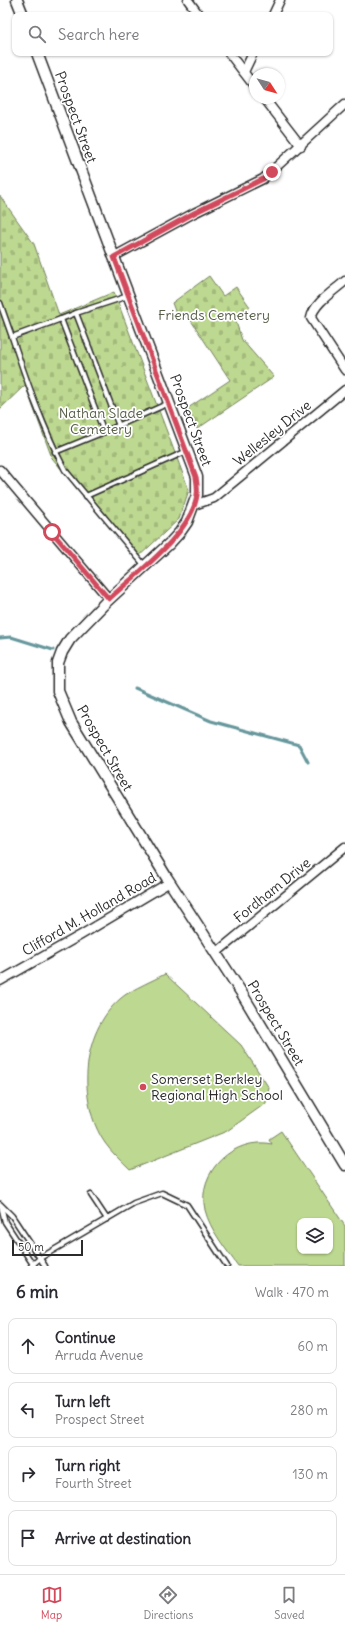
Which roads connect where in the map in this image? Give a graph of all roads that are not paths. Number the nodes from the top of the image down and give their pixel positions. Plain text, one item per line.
1 (17, 0) edge
2 (188, 0) edge
3 (280, 0) edge
4 (22, 12) edge
5 (198, 12) edge
6 (274, 12) edge
7 (38, 56) edge
8 (231, 56) edge
9 (252, 56) edge
10 (244, 72) junction
11 (249, 79) edge
12 (269, 104) edge
13 (345, 104) edge
14 (301, 146) junction
15 (114, 257) junction
16 (345, 281) edge
17 (129, 296) junction
18 (0, 303) edge
19 (76, 313) junction
20 (61, 319) junction
21 (12, 337) junction
22 (345, 370) edge
23 (345, 390) edge
24 (170, 402) junction
25 (119, 426) junction
26 (104, 432) junction
27 (187, 451) junction
28 (55, 452) junction
29 (0, 470) edge
30 (86, 496) junction
31 (194, 505) junction
32 (145, 566) junction
33 (109, 599) junction
34 (345, 847) edge
35 (170, 882) junction
36 (216, 953) junction
37 (0, 981) edge
38 (345, 1165) edge
39 (91, 1195) dead end
40 (0, 1205) edge
41 (107, 1219) junction
42 (40, 1258) junction
43 (32, 1265) edge
44 (45, 1266) edge
45 (227, 1266) edge

1 - 4 street
2 - 5 street
3 - 6 street
7 - 15 street, Prospect Street
8 - 10 street
9 - 10 street
10 - 11 street
12 - 14 street
13 - 14 street
14 - 15 street
15 - 17 street, Prospect Street
16 - 22 street
17 - 19 lane
17 - 24 street, Prospect Street
18 - 21 lane
19 - 20 lane
19 - 25 lane
20 - 21 lane
20 - 26 lane
21 - 28 lane
23 - 31 street, Wellesley Drive
24 - 25 lane
24 - 27 street, Prospect Street
25 - 26 lane
26 - 28 lane
27 - 30 lane
27 - 31 street, Prospect Street
28 - 30 lane
29 - 33 street
30 - 32 lane
31 - 32 street, Prospect Street
32 - 33 street, Prospect Street
33 - 35 street, Prospect Street
34 - 36 street, Fordham Drive
35 - 36 street, Prospect Street
35 - 37 street, Clifford M. Holland Road
36 - 38 street, Prospect Street
39 - 41 lane
40 - 42 lane
40 - 43 lane
41 - 42 lane
41 - 45 lane
42 - 43 lane
42 - 44 lane

